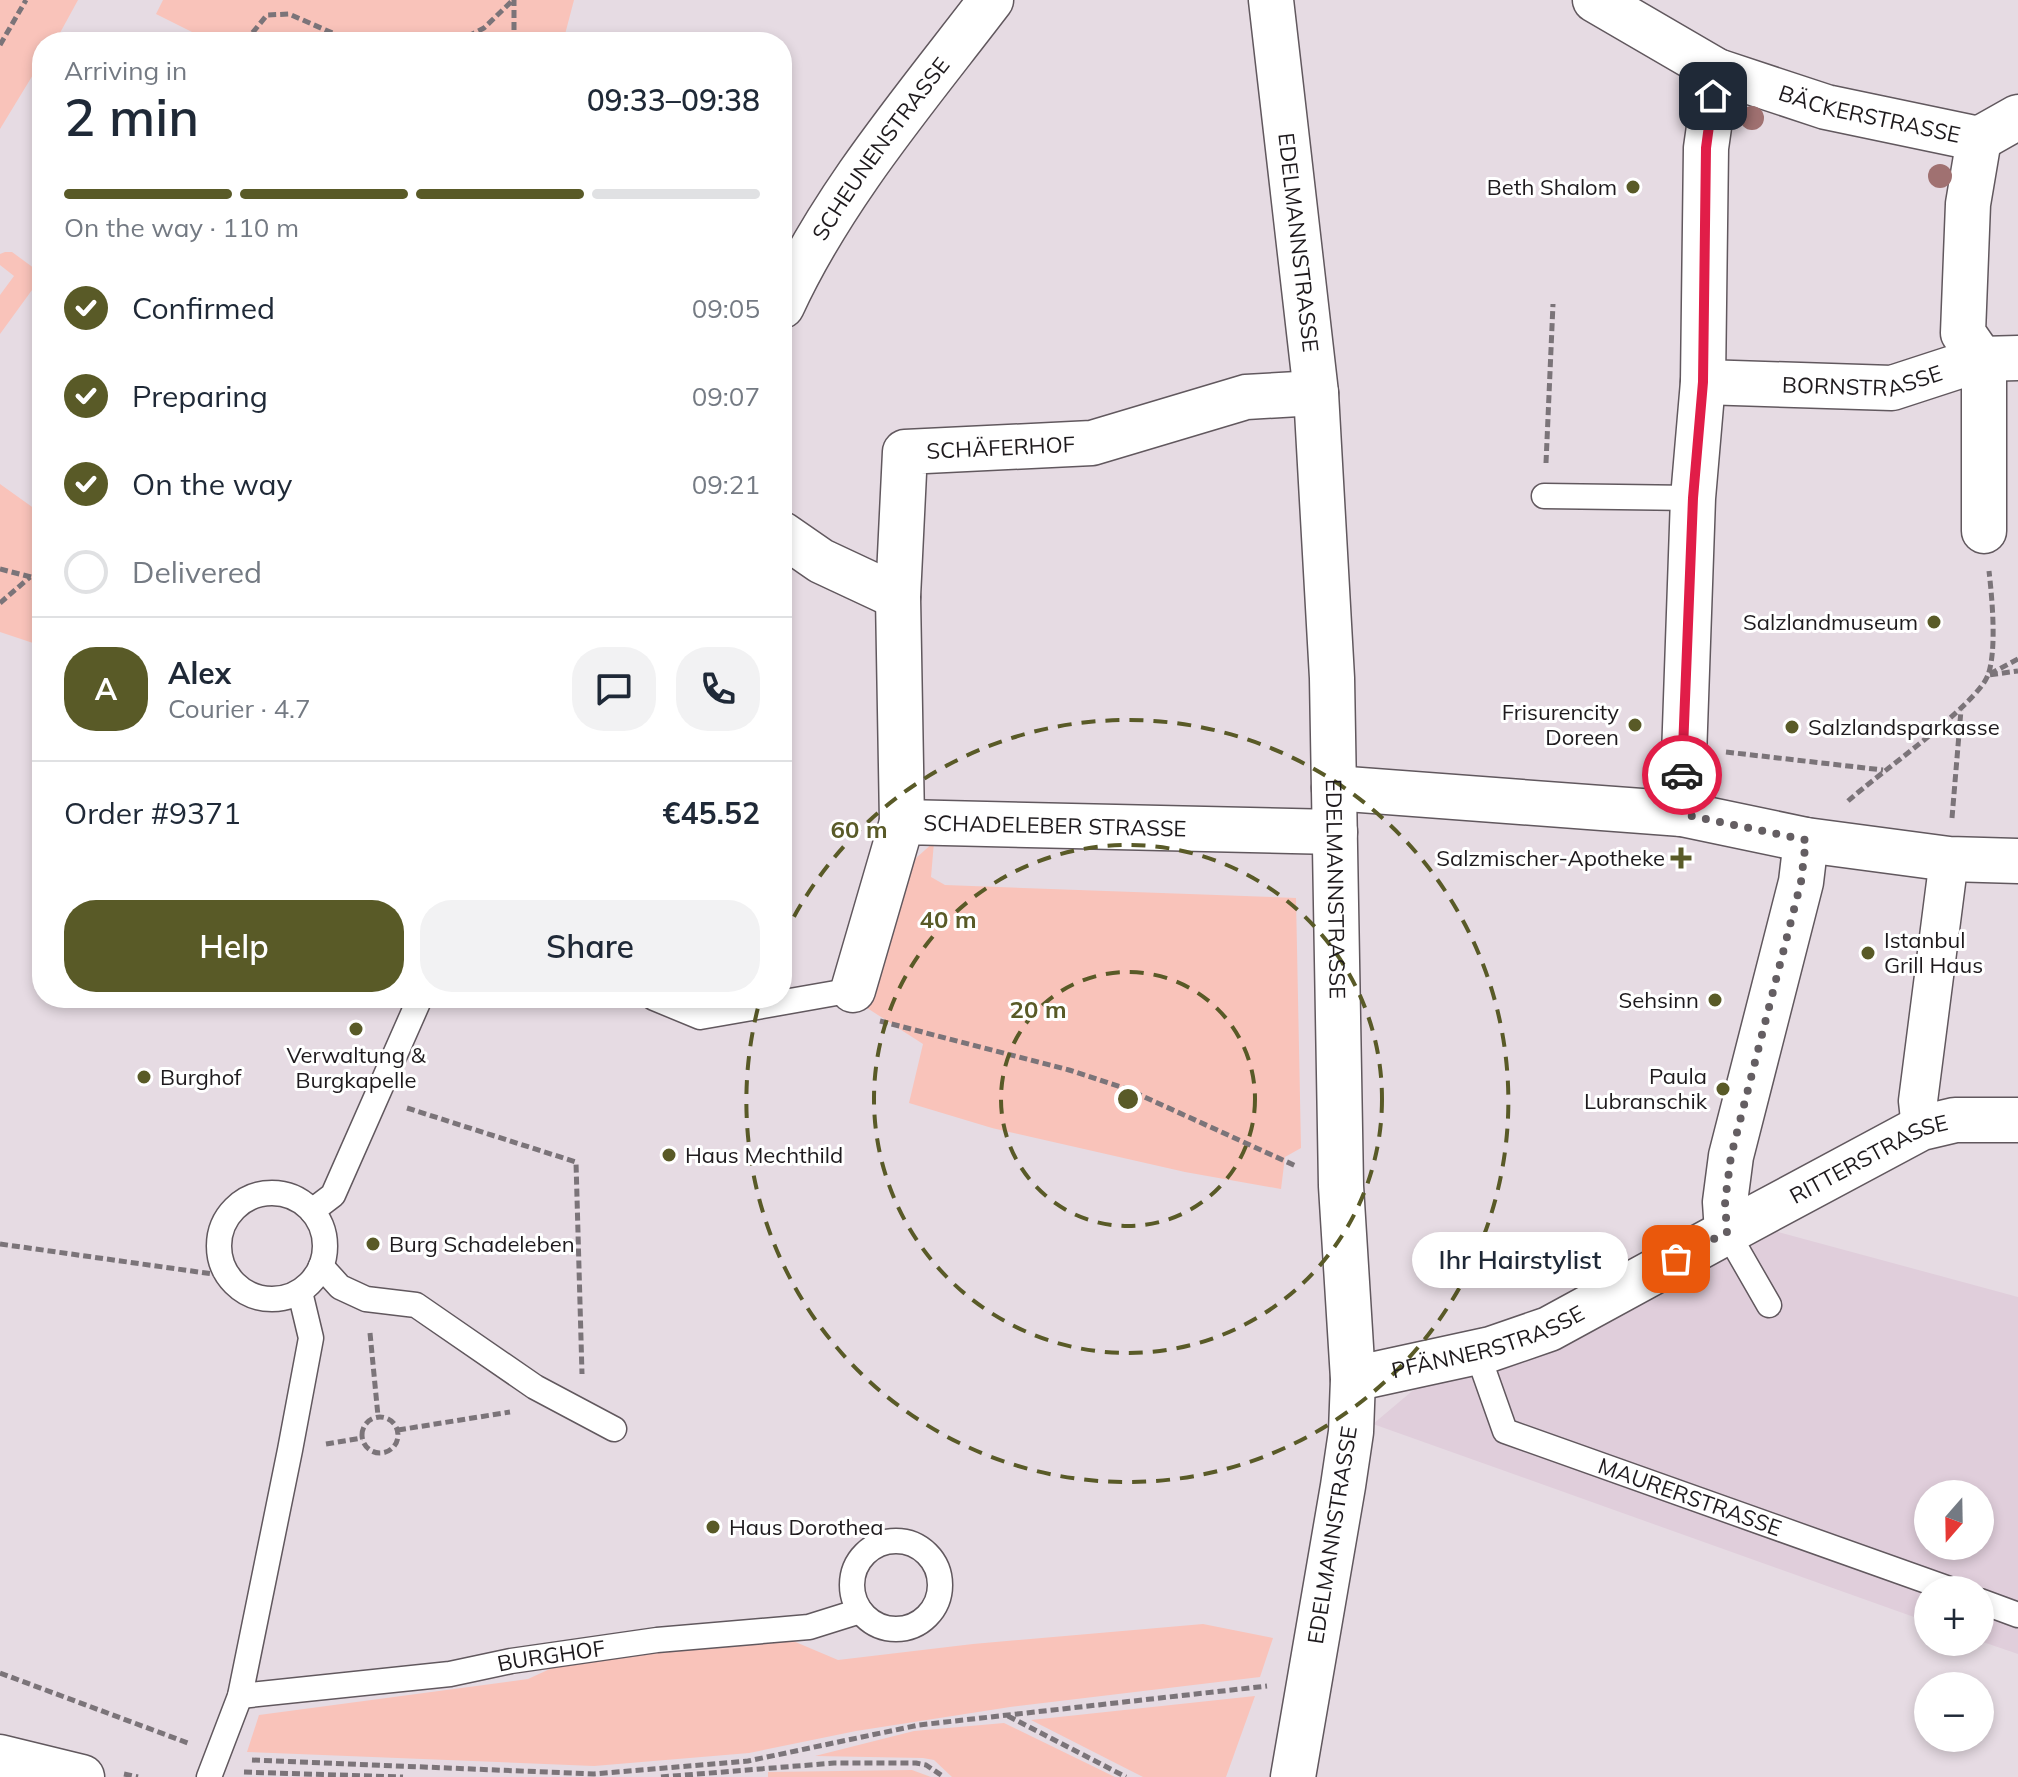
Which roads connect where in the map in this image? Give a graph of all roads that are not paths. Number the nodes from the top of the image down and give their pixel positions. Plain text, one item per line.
1 (991, 0) edge
2 (1271, 0) edge
3 (1595, 0) edge
4 (1717, 71) junction
5 (2018, 117) edge
6 (1979, 139) junction
7 (792, 285) edge
8 (2000, 359) edge
9 (1703, 382) junction
10 (1316, 393) junction
11 (1544, 496) road end
12 (1693, 498) junction
13 (1984, 531) road end
14 (792, 541) edge
15 (898, 597) junction
16 (1334, 788) junction
17 (1682, 814) junction
18 (902, 822) junction
19 (1335, 832) junction
20 (1806, 840) junction
21 (1949, 859) junction
22 (2018, 861) edge
23 (853, 990) joint
24 (792, 1001) edge
25 (416, 1008) edge
26 (678, 1008) edge
27 (751, 1008) edge
28 (2018, 1120) edge
29 (1921, 1128) junction
30 (312, 1211) junction
31 (1727, 1232) junction
32 (321, 1266) junction
33 (300, 1292) junction
34 (1769, 1305) dead end
35 (1477, 1352) junction
36 (1353, 1379) junction
37 (614, 1429) dead end
38 (1914, 1576) edge
39 (1994, 1606) edge
40 (860, 1611) dead end
41 (2018, 1615) edge
42 (240, 1696) junction
43 (0, 1757) edge
44 (212, 1769) edge
45 (82, 1777) edge
46 (1293, 1777) edge

1 - 7 street, SCHEUNENSTRASSE
2 - 10 street, EDELMANNSTRASSE
3 - 4 street, BÄCKERSTRASSE
4 - 6 street, BÄCKERSTRASSE
4 - 9 street
5 - 6 street, BÄCKERSTRASSE
6 - 8 street
8 - 9 street, BORNSTRASSE
8 - 13 street
9 - 12 street
10 - 15 street, SCHÄFERHOF
10 - 16 street, EDELMANNSTRASSE
11 - 12 lane
12 - 17 street
14 - 15 street
15 - 18 street, SCHÄFERHOF
16 - 17 street
16 - 19 street, EDELMANNSTRASSE
17 - 20 street
18 - 19 street, SCHADELEBER STRASSE
18 - 23 street, SCHADELEBER STRASSE
19 - 36 street, EDELMANNSTRASSE
20 - 21 street
20 - 31 street
21 - 22 street
21 - 29 street
23 - 24 lane
25 - 30 lane
26 - 27 lane
28 - 29 street, RITTERSTRASSE
29 - 31 street, RITTERSTRASSE
30 - 32 lane
30 - 33 lane
31 - 34 lane
31 - 35 street, PFÄNNERSTRASSE
32 - 33 lane
32 - 37 lane
33 - 42 lane
35 - 36 street, PFÄNNERSTRASSE
35 - 38 lane, MAURERSTRASSE
36 - 46 street, EDELMANNSTRASSE
39 - 41 lane
40 - 42 lane, BURGHOF
42 - 44 lane
43 - 45 street

